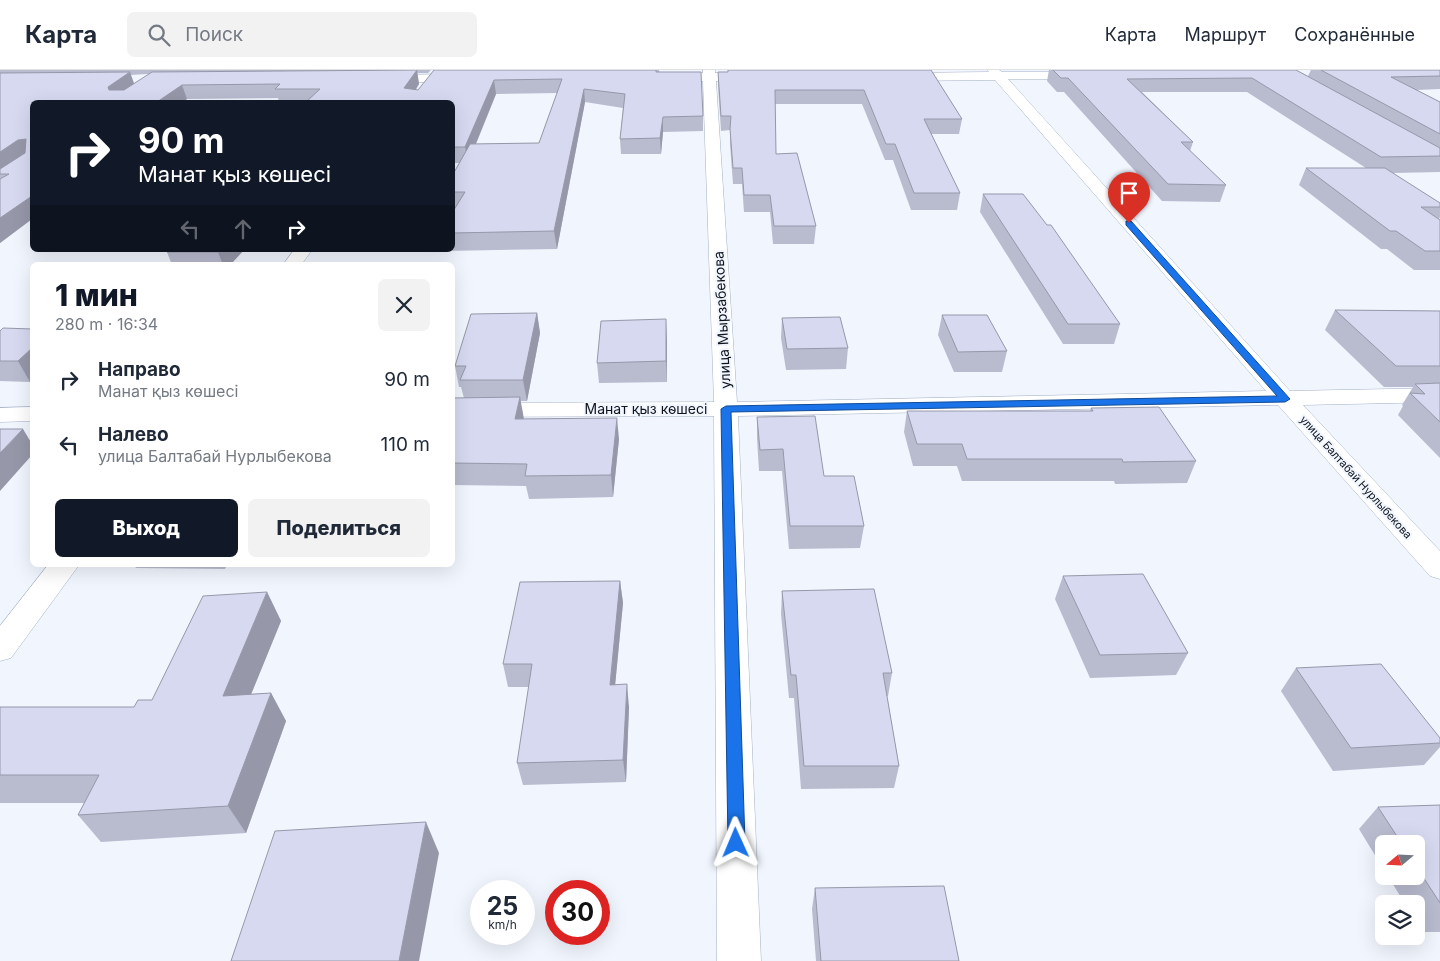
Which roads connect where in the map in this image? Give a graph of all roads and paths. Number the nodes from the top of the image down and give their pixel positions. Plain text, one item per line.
1 (996, 73) edge
2 (436, 74) edge
3 (710, 74) edge
4 (1098, 75) edge
5 (889, 76) edge
6 (651, 77) edge
7 (770, 77) edge
8 (482, 78) edge
9 (373, 79) edge
10 (424, 90) edge
11 (302, 252) edge
12 (294, 262) edge
13 (1440, 395) edge
14 (1285, 399) junction
15 (726, 409) junction
16 (455, 410) edge
17 (30, 414) edge
18 (0, 415) edge
19 (62, 567) edge
20 (1440, 569) edge
21 (0, 649) edge
22 (739, 961) edge

1 - 4 street
1 - 5 street
1 - 14 street, улица Балтабай Нурлыбекова
2 - 8 street
2 - 9 street
2 - 10 street
3 - 6 street
3 - 7 street
3 - 15 street, улица Мырзабекова
11 - 12 street
13 - 14 street, Манат қыз көшесі
14 - 15 street, Манат қыз көшесі
14 - 20 street, улица Балтабай Нурлыбекова
15 - 16 street, Манат қыз көшесі
15 - 22 street, улица Мырзабекова
17 - 18 street
19 - 21 street

